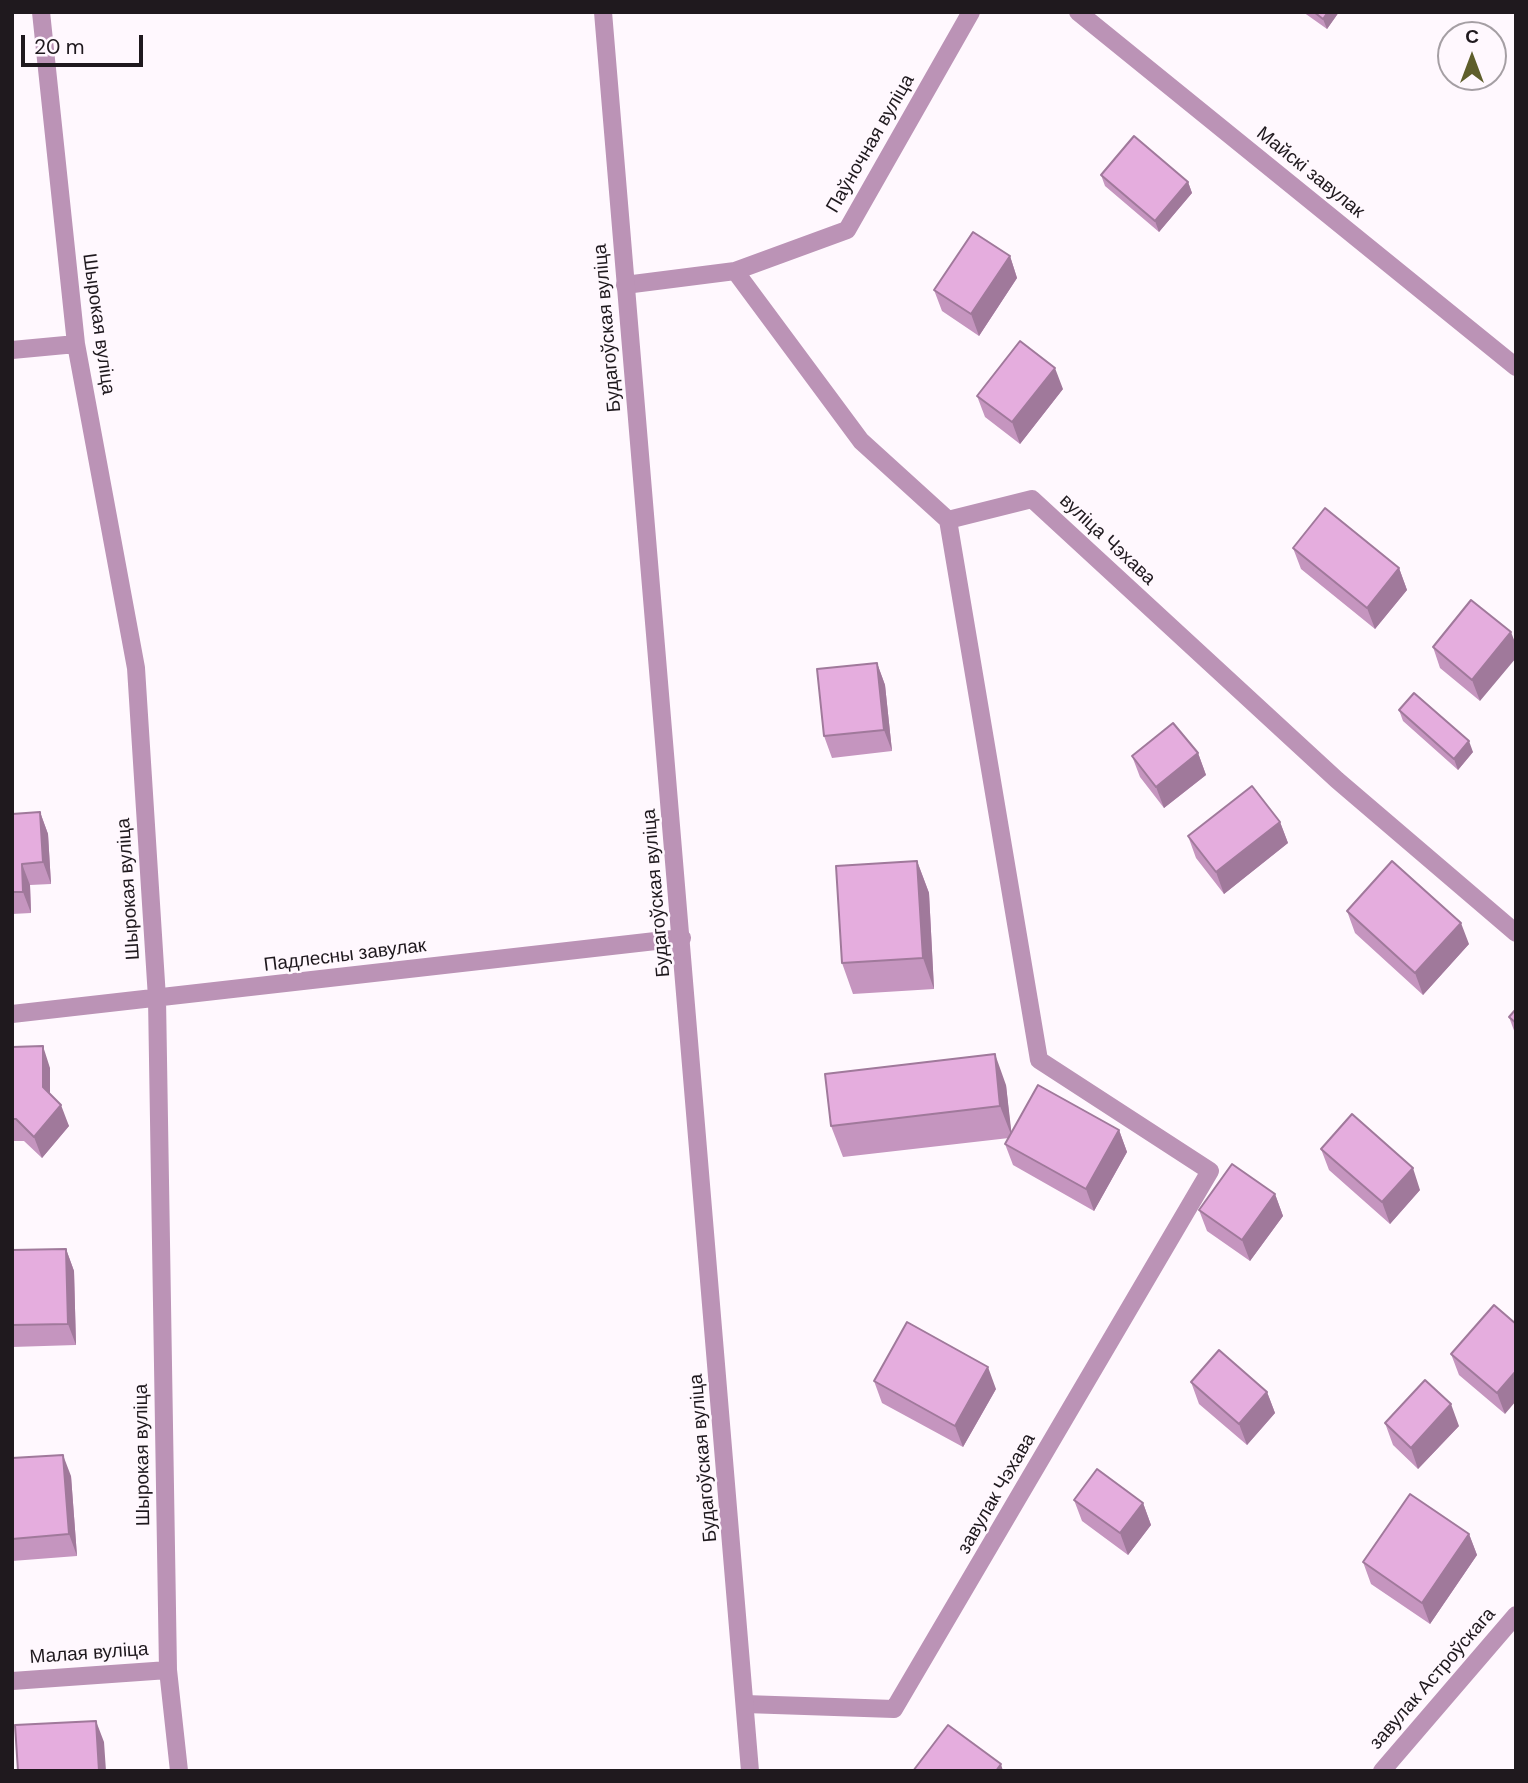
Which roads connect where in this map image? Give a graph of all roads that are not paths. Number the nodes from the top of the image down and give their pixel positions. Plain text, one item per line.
1 (41, 12) edge
2 (603, 12) edge
3 (971, 12) edge
4 (1078, 12) edge
5 (735, 271) junction
6 (625, 285) junction
7 (76, 344) junction
8 (12, 350) edge
9 (1516, 367) edge
10 (948, 520) junction
11 (1516, 933) edge
12 (682, 938) junction
13 (156, 998) junction
14 (12, 1014) edge
15 (1516, 1615) edge
16 (168, 1670) junction
17 (12, 1681) edge
18 (745, 1704) junction
19 (179, 1771) edge
20 (750, 1771) edge
21 (1382, 1771) edge

1 - 7 street, Шырокая вуліца
2 - 6 street, Будагоўская вуліца
3 - 5 street, Паўночная вуліца
4 - 9 street, Майскі завулак
5 - 6 street
5 - 10 street
6 - 12 street, Будагоўская вуліца
7 - 8 street
7 - 13 street, Шырокая вуліца
10 - 11 street, вуліца Чэхава
10 - 18 street, завулак Чэхава
12 - 13 street, Падлесны завулак
12 - 18 street, Будагоўская вуліца
13 - 14 street, Падлесны завулак
13 - 16 street, Шырокая вуліца
15 - 21 street, завулак Астроўскага
16 - 17 street, Малая вуліца
16 - 19 street, Шырокая вуліца
18 - 20 street, Будагоўская вуліца

